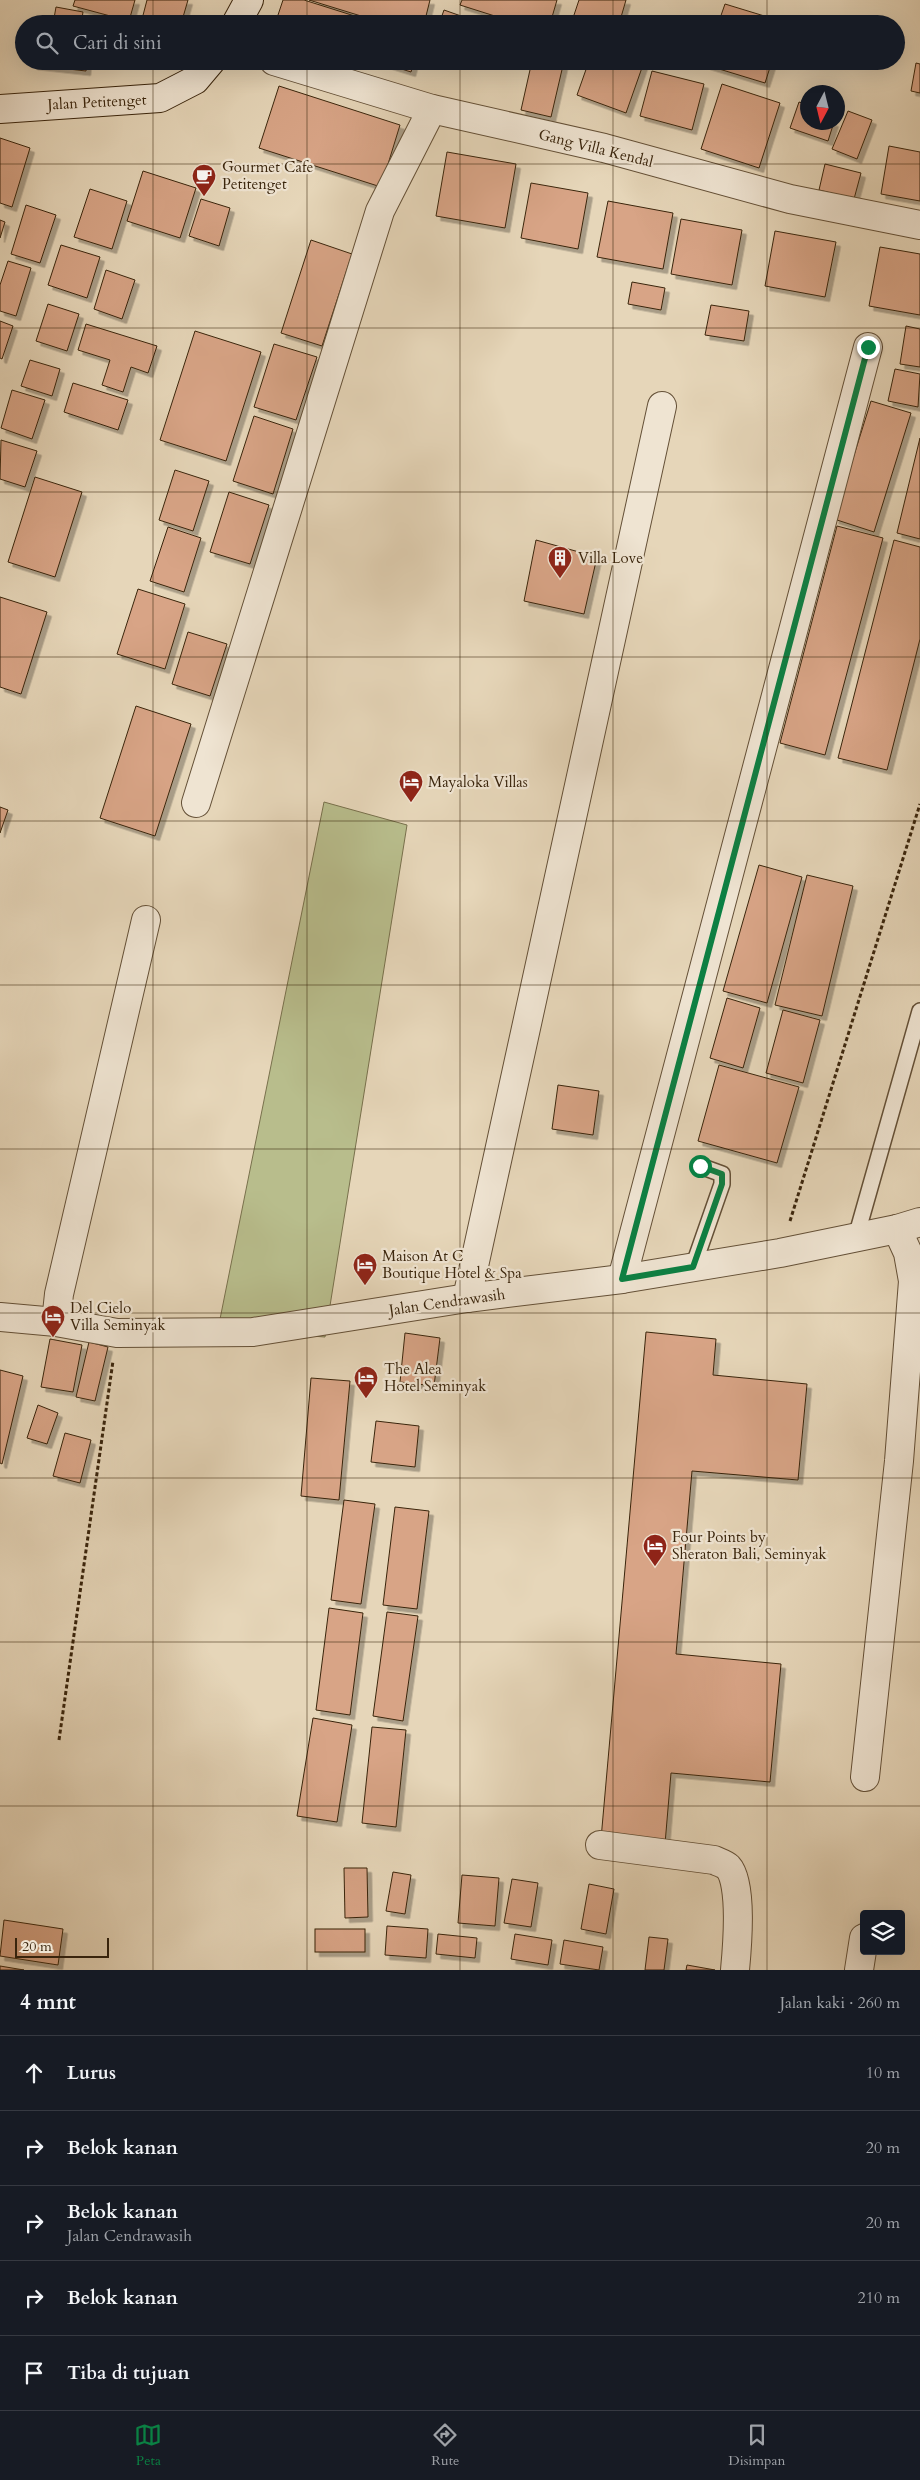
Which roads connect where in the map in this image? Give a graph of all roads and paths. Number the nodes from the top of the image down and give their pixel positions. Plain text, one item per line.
1 (249, 0) edge
2 (241, 15) edge
3 (203, 70) edge
4 (304, 70) edge
5 (0, 109) edge
6 (432, 109) junction
7 (920, 225) edge
8 (868, 347) dead end
9 (662, 406) dead end
10 (196, 803) dead end
11 (920, 804) edge
12 (146, 920) dead end
13 (920, 1011) edge
14 (700, 1166) dead end
15 (908, 1225) edge
16 (856, 1237) junction
17 (780, 1253) junction
18 (693, 1267) junction
19 (622, 1279) junction
20 (467, 1298) junction
21 (0, 1317) edge
22 (56, 1322) junction
23 (117, 1333) junction
24 (59, 1740) dead end
25 (865, 1777) dead end
26 (600, 1845) dead end
27 (862, 1955) edge
28 (735, 1970) edge
29 (860, 1970) edge

1 - 2 street
3 - 5 street, Jalan Petitenget
4 - 6 street, Gang Villa Kendal
6 - 7 street, Gang Villa Kendal
6 - 10 street
8 - 19 street
9 - 20 street
11 - 17 path
12 - 22 street
13 - 16 lane
14 - 18 lane
15 - 16 street, Jalan Cendrawasih
15 - 25 street
16 - 17 street, Jalan Cendrawasih
17 - 18 street, Jalan Cendrawasih
18 - 19 street, Jalan Cendrawasih
19 - 20 street, Jalan Cendrawasih
20 - 23 street, Jalan Cendrawasih
21 - 22 street, Jalan Cendrawasih
22 - 23 street, Jalan Cendrawasih
23 - 24 path
26 - 28 street
27 - 29 street

